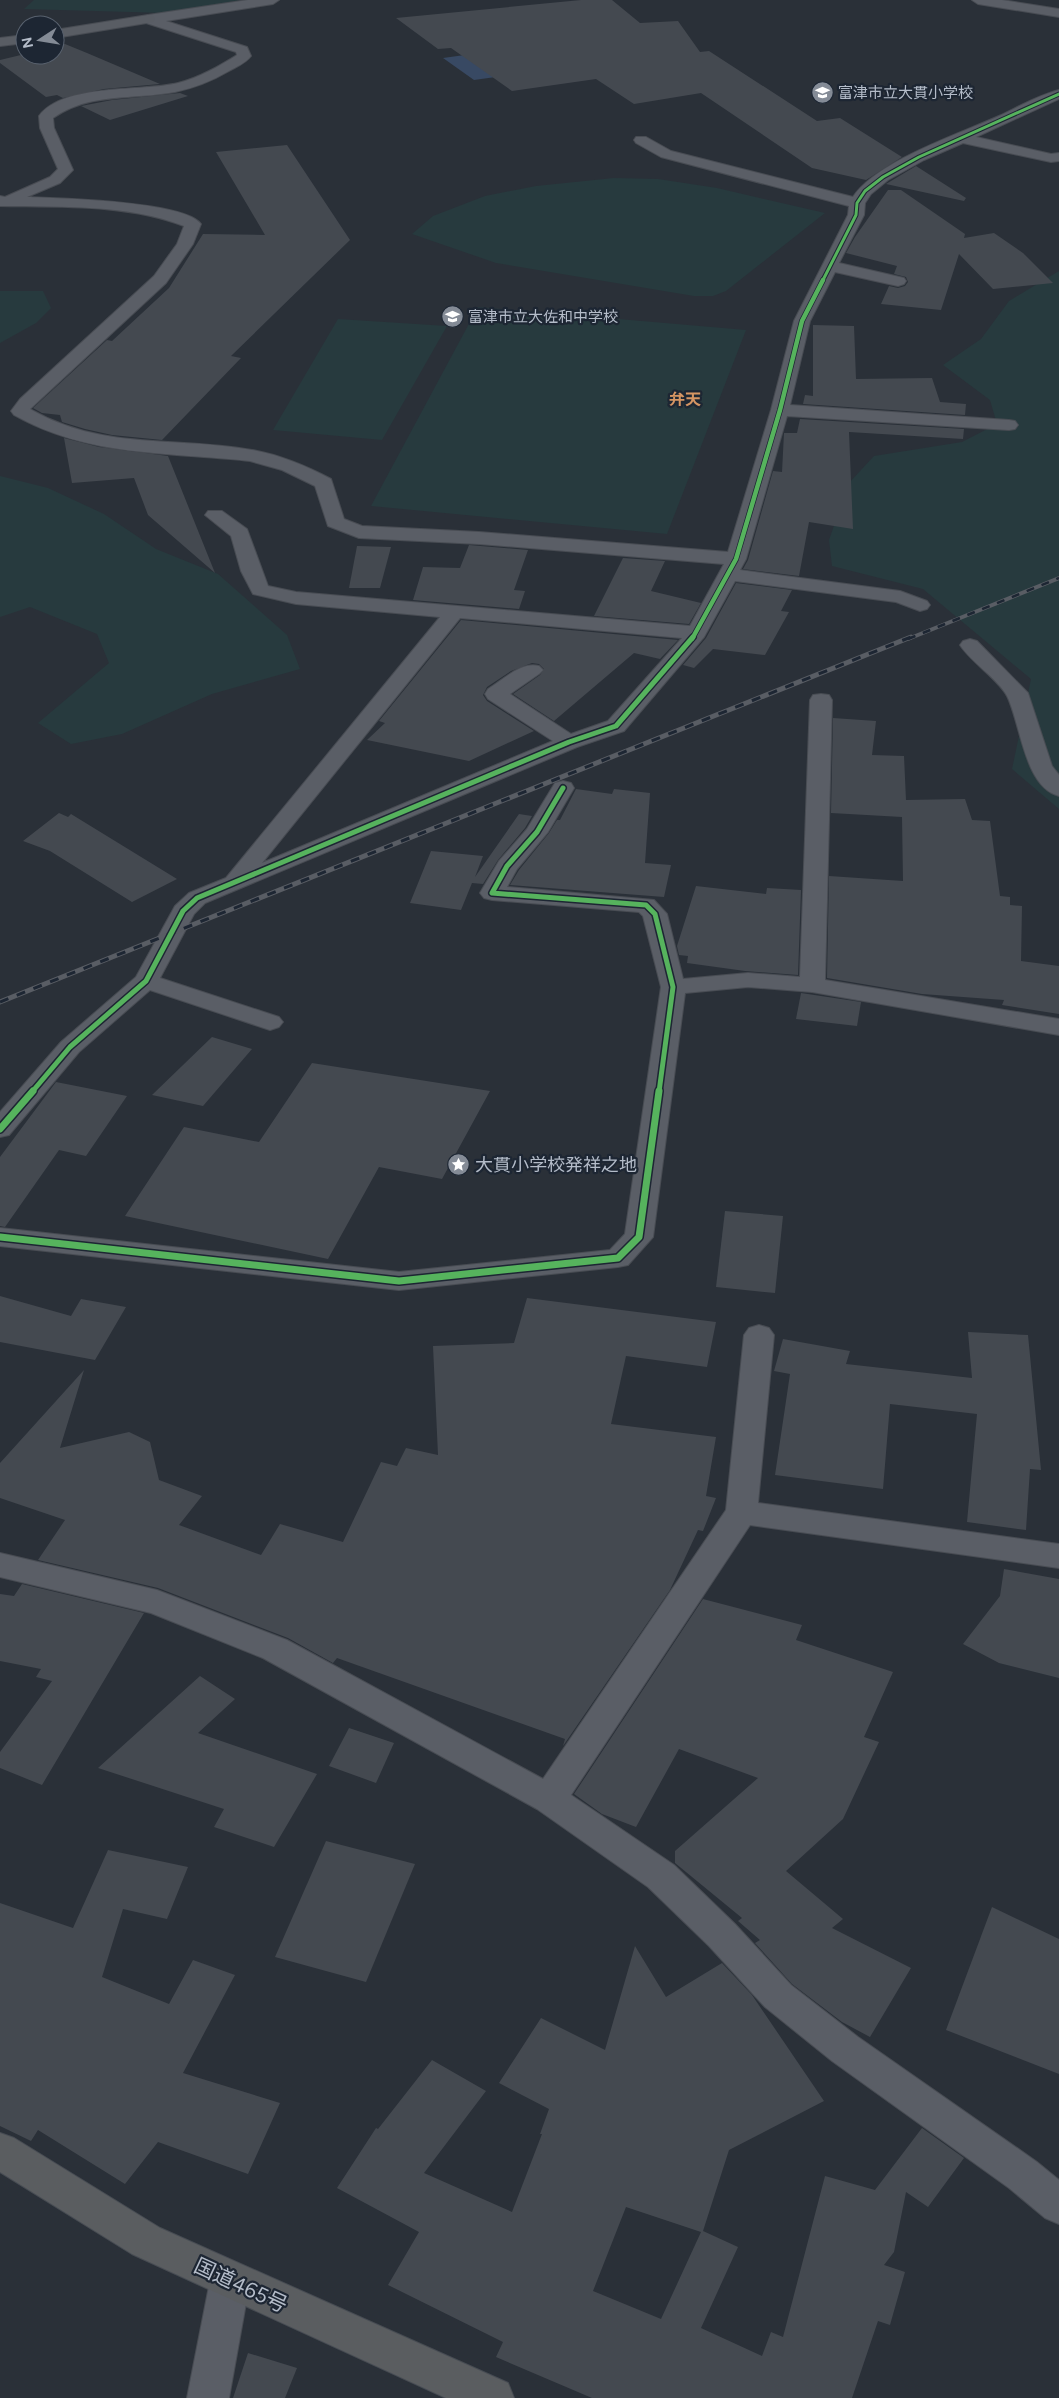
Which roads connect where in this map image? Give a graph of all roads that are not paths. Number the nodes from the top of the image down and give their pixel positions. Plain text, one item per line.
1 (274, 0) edge
2 (978, 0) edge
3 (1059, 4) edge
4 (1041, 10) junction
5 (1059, 13) edge
6 (148, 19) junction
7 (65, 32) edge
8 (15, 40) edge
9 (0, 42) edge
10 (1059, 94) edge
11 (962, 138) junction
12 (641, 140) dead end
13 (1059, 157) edge
14 (2, 201) edge
15 (857, 203) junction
16 (829, 266) junction
17 (898, 281) dead end
18 (780, 410) junction
19 (1009, 425) dead end
20 (215, 515) dead end
21 (733, 566) junction
22 (920, 605) dead end
23 (454, 612) junction
24 (697, 633) junction
25 (970, 645) dead end
26 (532, 670) dead end
27 (821, 700) dead end
28 (569, 742) junction
29 (563, 788) dead end
30 (1059, 789) edge
31 (234, 882) junction
32 (146, 981) junction
33 (812, 985) junction
34 (673, 987) junction
35 (270, 1022) dead end
36 (1059, 1027) edge
37 (0, 1129) edge
38 (0, 1237) edge
39 (759, 1335) dead end
40 (742, 1512) junction
41 (1059, 1556) edge
42 (0, 1564) edge
43 (549, 1799) junction
44 (0, 2151) edge
45 (1059, 2205) edge
46 (230, 2281) junction
47 (208, 2398) edge
48 (493, 2398) edge

1 - 6 street
2 - 4 street
3 - 4 street
4 - 5 street
6 - 7 street
6 - 14 street
8 - 9 street
10 - 11 street
11 - 13 street
11 - 15 street
12 - 15 street
14 - 21 street
15 - 16 street
16 - 17 street
16 - 18 street
18 - 19 street
18 - 21 street
20 - 23 street
21 - 22 street
21 - 24 street
23 - 24 street
23 - 31 street
24 - 28 street
25 - 30 street
26 - 28 street
27 - 33 street
28 - 31 street
29 - 34 street
31 - 32 street
32 - 35 street
32 - 37 street
33 - 34 street
33 - 36 street
34 - 38 street
39 - 40 street
40 - 41 street
40 - 43 street
42 - 43 street
43 - 45 street
44 - 46 highway, 国道465号
46 - 47 street
46 - 48 highway, 国道465号

